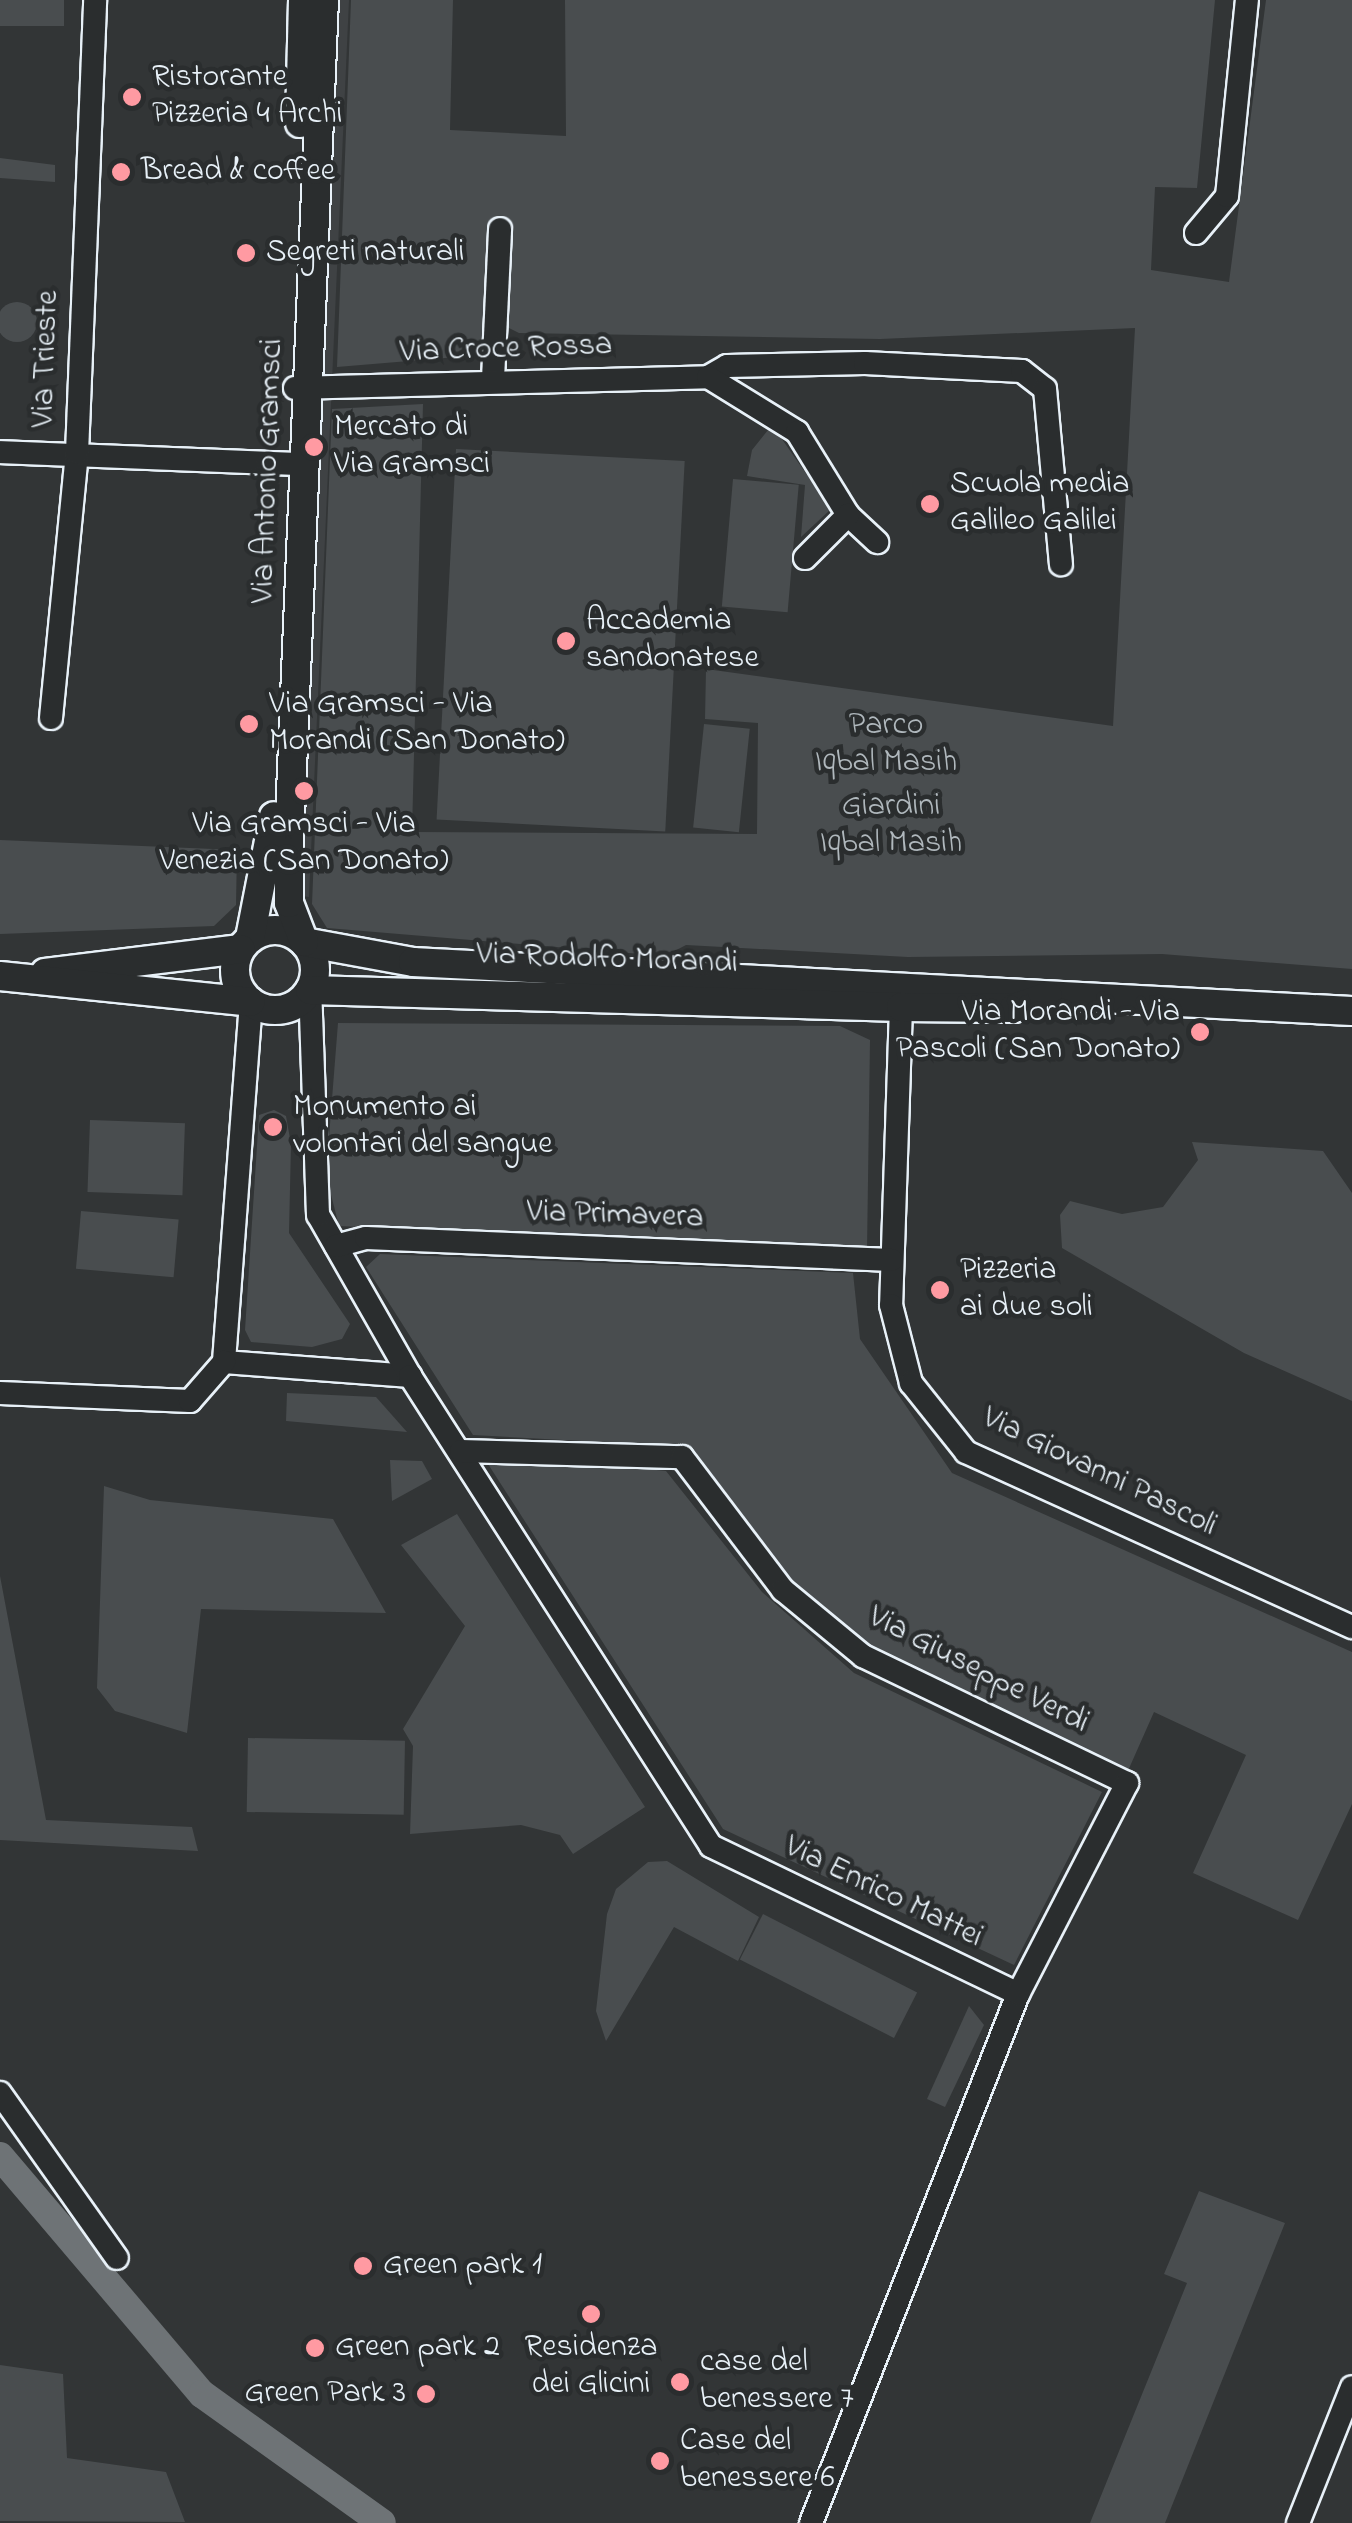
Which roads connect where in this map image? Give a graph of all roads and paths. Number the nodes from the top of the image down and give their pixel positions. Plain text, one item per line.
1 (95, 0) edge
2 (303, 0) edge
3 (324, 0) edge
4 (1247, 0) edge
5 (500, 229) dead end
6 (1196, 234) dead end
7 (708, 377) junction
8 (493, 379) junction
9 (300, 387) junction
10 (0, 452) edge
11 (77, 452) junction
12 (298, 463) junction
13 (848, 515) junction
14 (878, 542) dead end
15 (805, 558) dead end
16 (1061, 564) dead end
17 (51, 718) dead end
18 (304, 942) junction
19 (245, 943) junction
20 (604, 970) junction
21 (10, 976) edge
22 (310, 990) junction
23 (1037, 993) junction
24 (251, 1002) junction
25 (900, 1007) junction
26 (1352, 1011) edge
27 (336, 1246) junction
28 (892, 1260) junction
29 (382, 1328) junction
30 (224, 1362) junction
31 (364, 1372) junction
32 (410, 1376) junction
33 (0, 1393) edge
34 (461, 1451) junction
35 (1352, 1627) edge
36 (1018, 1994) junction
37 (0, 2093) edge
38 (117, 2258) dead end
39 (1350, 2395) edge
40 (1343, 2439) edge
41 (811, 2523) edge
42 (1298, 2523) edge

1 - 11 street, Via Trieste
2 - 9 street, Via Antonio Gramsci
3 - 9 street, Via Antonio Gramsci
4 - 6 street
5 - 8 street
7 - 8 street, Via Croce Rossa
7 - 13 street
7 - 16 street, Via Croce Rossa
8 - 9 street, Via Croce Rossa
9 - 12 street, Via Antonio Gramsci
10 - 11 street
11 - 12 street
11 - 17 street, Via Trieste
12 - 18 street, Via Antonio Gramsci
12 - 19 street, Via Antonio Gramsci
13 - 14 street
13 - 15 street
18 - 19 street
18 - 20 street, Via Rodolfo Morandi
18 - 22 street
19 - 21 street
19 - 24 street
20 - 23 street, Via Rodolfo Morandi
20 - 25 street, Via Rodolfo Morandi
21 - 24 street
22 - 24 street
22 - 25 street, Via Rodolfo Morandi
22 - 27 street, Via Enrico Mattei
23 - 25 street, Via Rodolfo Morandi
23 - 26 street, Via Rodolfo Morandi
24 - 30 street
25 - 28 street, Via Giovanni Pascoli
27 - 28 street, Via Primavera
27 - 29 street, Via Enrico Mattei
28 - 35 street, Via Giovanni Pascoli
29 - 31 street
29 - 32 street, Via Enrico Mattei
30 - 31 street
30 - 33 street
31 - 32 street
32 - 34 street, Via Enrico Mattei
34 - 36 street, Via Enrico Mattei
34 - 36 street, Via Giuseppe Verdi
36 - 41 street
37 - 38 street
39 - 40 street
40 - 42 street

